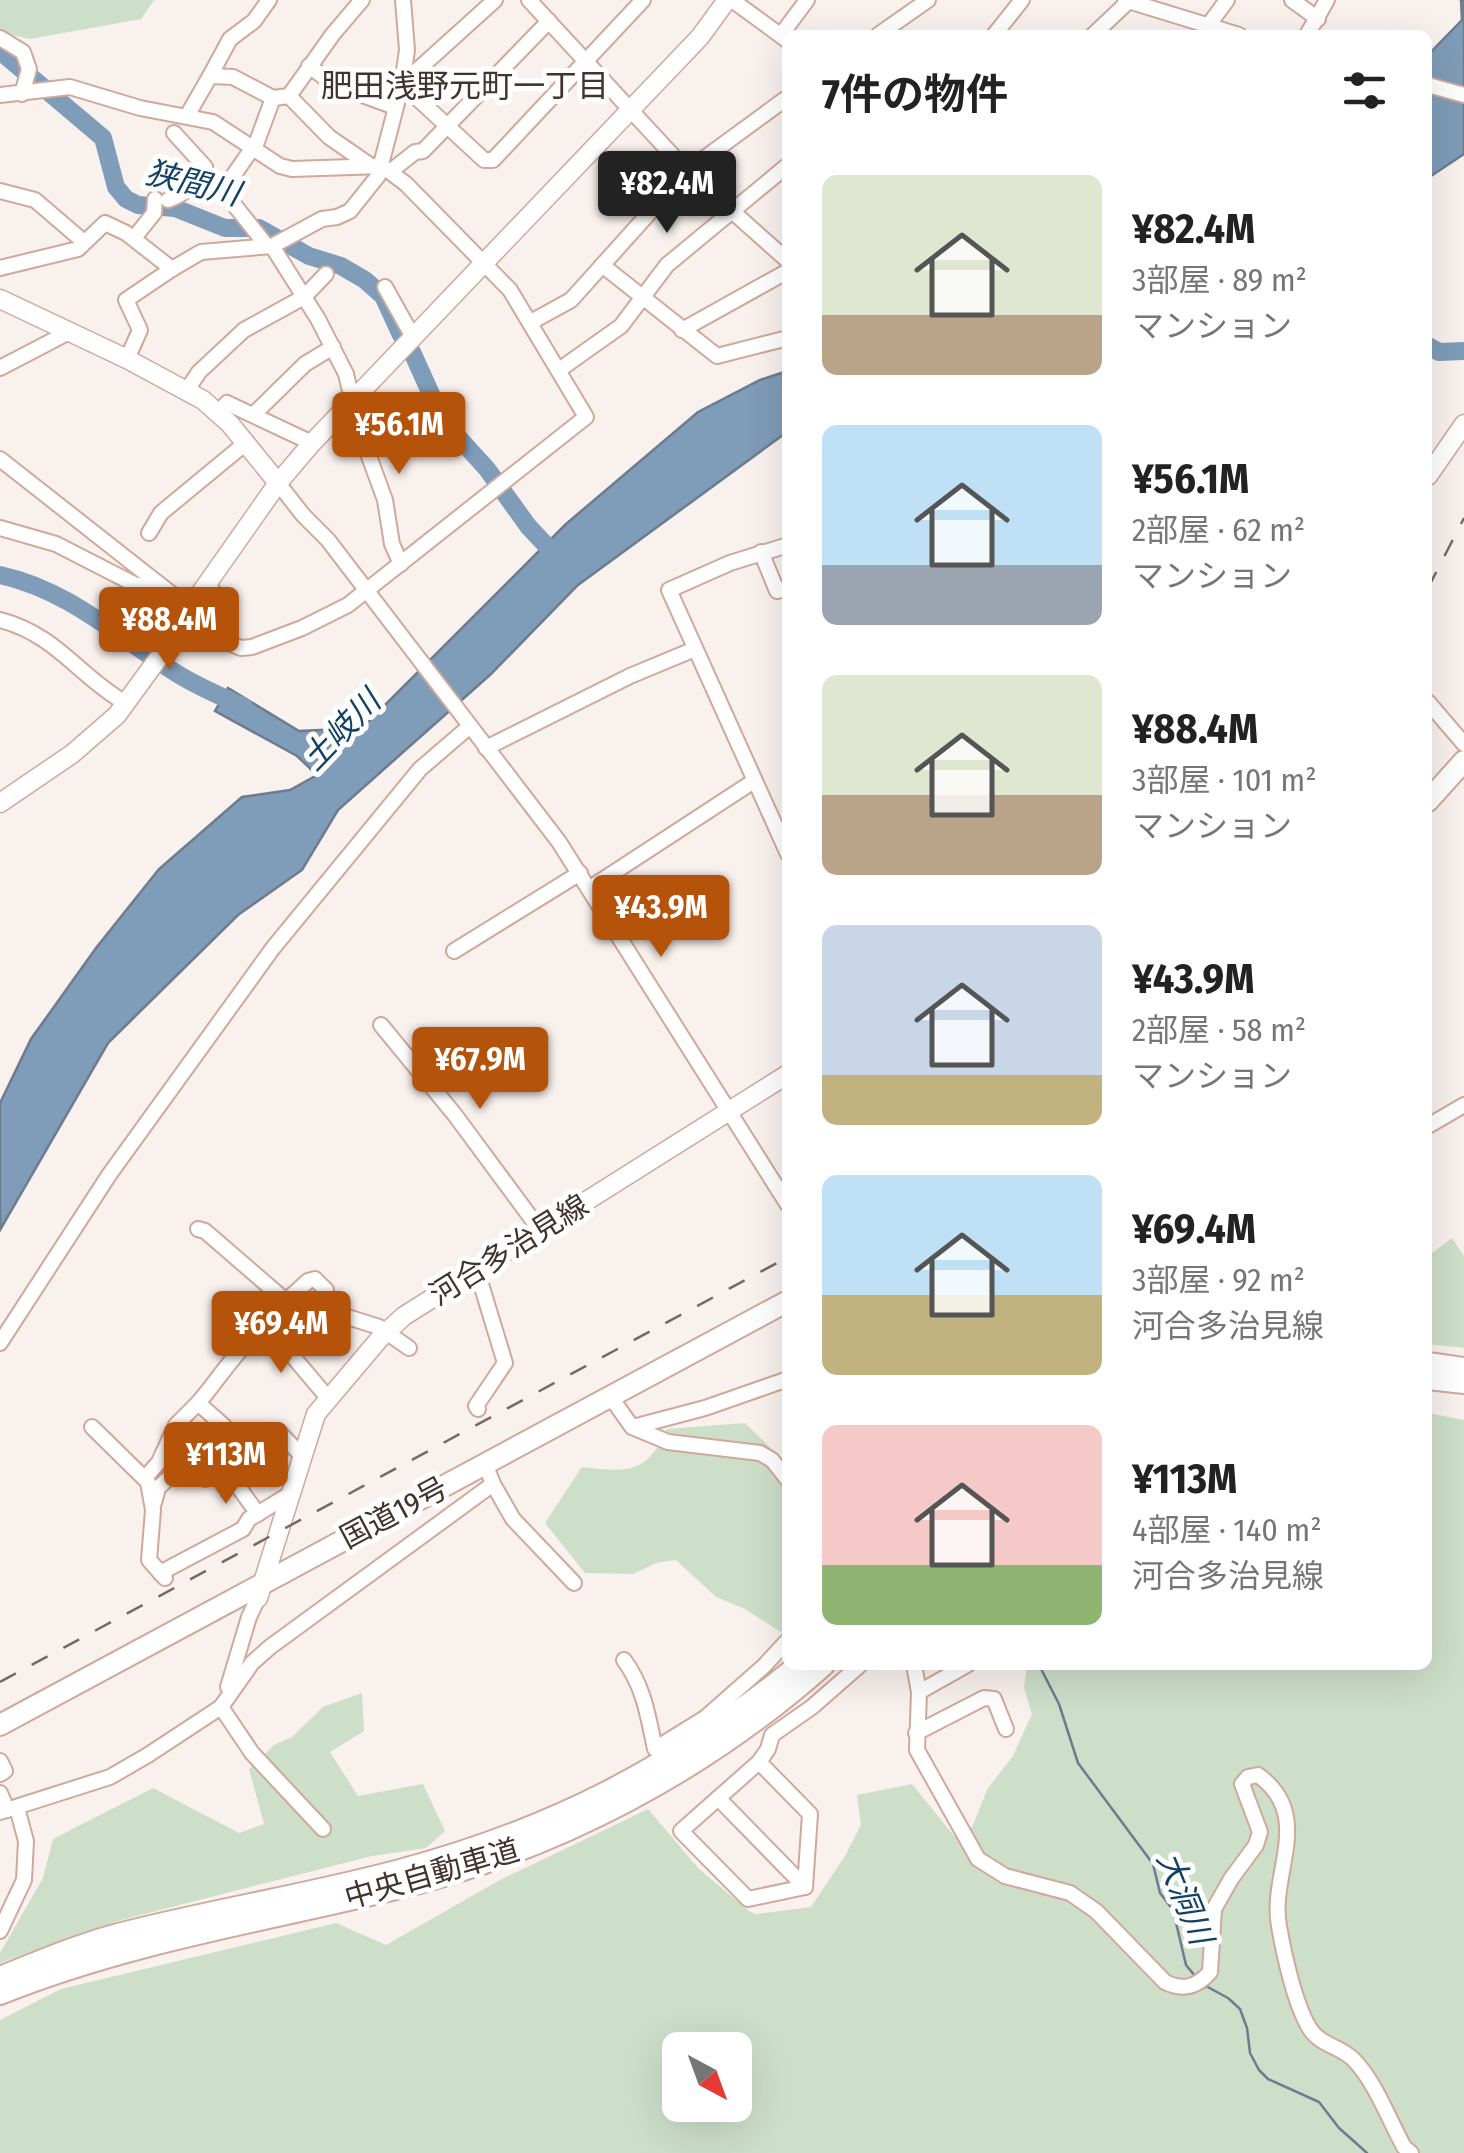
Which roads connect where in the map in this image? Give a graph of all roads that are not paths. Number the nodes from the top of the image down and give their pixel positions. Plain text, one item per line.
1 (268, 0) edge
2 (362, 0) edge
3 (402, 0) edge
4 (494, 0) edge
5 (529, 0) edge
6 (643, 0) edge
7 (729, 0) edge
8 (807, 0) edge
9 (928, 0) edge
10 (1022, 0) edge
11 (1128, 0) edge
12 (1227, 0) edge
13 (1292, 0) edge
14 (1327, 0) edge
15 (1318, 19) junction
16 (549, 21) junction
17 (789, 30) edge
18 (885, 30) edge
19 (998, 30) edge
20 (1098, 30) edge
21 (1203, 30) edge
22 (1206, 30) edge
23 (1310, 30) edge
24 (782, 37) edge
25 (0, 38) edge
26 (587, 61) junction
27 (310, 66) junction
28 (210, 76) junction
29 (402, 84) junction
30 (1432, 86) edge
31 (22, 94) junction
32 (1464, 94) edge
33 (0, 95) edge
34 (289, 96) junction
35 (273, 98) junction
36 (782, 101) edge
37 (395, 107) junction
38 (632, 108) junction
39 (186, 116) junction
40 (447, 125) junction
41 (254, 147) junction
42 (382, 168) junction
43 (687, 170) junction
44 (782, 171) edge
45 (0, 191) edge
46 (732, 210) junction
47 (134, 238) junction
48 (84, 242) junction
49 (275, 243) junction
50 (782, 256) edge
51 (485, 261) junction
52 (602, 265) junction
53 (0, 268) edge
54 (172, 268) junction
55 (326, 274) dead end
56 (782, 274) edge
57 (385, 288) dead end
58 (304, 298) junction
59 (640, 298) junction
60 (0, 299) edge
61 (531, 322) junction
62 (682, 330) junction
63 (69, 332) junction
64 (413, 338) junction
65 (782, 340) edge
66 (334, 347) junction
67 (127, 359) junction
68 (0, 368) edge
69 (559, 370) junction
70 (187, 390) junction
71 (354, 399) junction
72 (219, 412) junction
73 (253, 416) junction
74 (1464, 424) edge
75 (246, 442) junction
76 (312, 443) junction
77 (0, 459) edge
78 (1432, 470) edge
79 (278, 483) junction
80 (0, 528) edge
81 (149, 533) dead end
82 (782, 547) edge
83 (762, 552) junction
84 (401, 564) junction
85 (160, 584) junction
86 (207, 586) junction
87 (782, 590) edge
88 (366, 592) junction
89 (182, 619) junction
90 (0, 620) edge
91 (695, 649) junction
92 (125, 697) junction
93 (1432, 707) edge
94 (466, 721) junction
95 (1464, 745) edge
96 (486, 748) junction
97 (1464, 762) edge
98 (754, 780) junction
99 (1432, 781) edge
100 (1432, 797) edge
101 (0, 803) edge
102 (782, 841) edge
103 (580, 873) junction
104 (590, 888) junction
105 (454, 951) dead end
106 (381, 1025) dead end
107 (782, 1078) edge
108 (1464, 1106) edge
109 (730, 1111) junction
110 (1433, 1124) edge
111 (782, 1195) edge
112 (198, 1229) dead end
113 (540, 1230) junction
114 (477, 1272) junction
115 (782, 1295) edge
116 (782, 1303) edge
117 (334, 1312) junction
118 (782, 1319) edge
119 (745, 1323) junction
120 (267, 1326) junction
121 (387, 1332) junction
122 (0, 1344) edge
123 (409, 1348) dead end
124 (1432, 1364) edge
125 (1464, 1368) edge
126 (1432, 1379) edge
127 (782, 1381) edge
128 (1464, 1383) edge
129 (328, 1398) junction
130 (613, 1402) junction
131 (198, 1403) junction
132 (478, 1409) dead end
133 (224, 1426) dead end
134 (92, 1427) dead end
135 (632, 1428) junction
136 (278, 1431) dead end
137 (302, 1455) junction
138 (175, 1472) dead end
139 (782, 1472) edge
140 (489, 1474) junction
141 (145, 1478) junction
142 (204, 1479) dead end
143 (290, 1494) junction
144 (152, 1505) junction
145 (258, 1514) junction
146 (574, 1583) dead end
147 (262, 1590) junction
148 (782, 1646) edge
149 (624, 1660) dead end
150 (792, 1670) edge
151 (818, 1670) edge
152 (854, 1670) edge
153 (915, 1670) edge
154 (958, 1670) edge
155 (919, 1692) junction
156 (221, 1707) junction
157 (0, 1725) edge
158 (1006, 1730) dead end
159 (916, 1732) junction
160 (0, 1738) edge
161 (0, 1762) edge
162 (759, 1762) junction
163 (0, 1774) edge
164 (0, 1793) edge
165 (718, 1798) junction
166 (8, 1810) edge
167 (323, 1829) dead end
168 (805, 1888) junction
169 (0, 1931) edge
170 (0, 1977) edge
171 (0, 1994) edge
172 (1411, 2153) edge

1 - 28 street
2 - 27 street
3 - 29 street
4 - 29 street
5 - 16 street
6 - 26 street
7 - 24 street
7 - 38 main road
8 - 17 street
9 - 18 street
10 - 19 street
11 - 20 street
11 - 21 street
12 - 22 street
13 - 15 street
14 - 15 street
15 - 23 street
16 - 26 street
16 - 40 street
25 - 31 street
26 - 38 street
26 - 40 street
27 - 34 street
27 - 37 street
28 - 35 street
28 - 39 street
29 - 37 street
29 - 40 street
30 - 32 street
31 - 33 street
31 - 39 street
34 - 35 street
34 - 42 street
35 - 41 street
36 - 43 street
37 - 42 street
38 - 43 street
38 - 51 main road
39 - 41 street
39 - 47 street
40 - 42 street
41 - 42 street
41 - 49 street
42 - 49 street
42 - 51 street
43 - 46 street
43 - 52 street
44 - 46 street
45 - 48 street
46 - 50 street
46 - 59 street
47 - 48 street
47 - 54 street
48 - 53 street
49 - 54 street
49 - 58 street
51 - 61 street
51 - 64 main road
52 - 59 street
52 - 61 street
54 - 67 street
55 - 58 street
56 - 62 street
57 - 64 street
58 - 66 street
58 - 70 street
59 - 62 street
59 - 69 street
60 - 63 main road
61 - 69 street
62 - 65 street
63 - 67 main road
63 - 68 street
64 - 71 main road
66 - 71 street
66 - 73 street
67 - 70 main road
69 - 84 street
70 - 72 main road
71 - 76 main road
71 - 84 street
72 - 73 street
72 - 75 main road
73 - 76 street
74 - 78 main road
75 - 79 main road
75 - 81 street
76 - 79 main road
77 - 85 street
79 - 86 main road
79 - 88 street
80 - 85 street
82 - 83 street
83 - 87 street
83 - 91 street
84 - 88 street
85 - 89 street
86 - 88 street
86 - 89 main road
88 - 94 street
89 - 92 main road
90 - 92 street
91 - 96 street
91 - 98 street
92 - 101 main road
93 - 95 street
94 - 96 street
94 - 122 street
95 - 99 highway
96 - 103 street
97 - 100 highway
98 - 102 street
98 - 104 street
103 - 104 street
103 - 105 street
104 - 109 street
106 - 113 street
107 - 109 main road, 河合多治見線
108 - 110 street
109 - 111 street
109 - 113 main road, 河合多治見線
112 - 117 street
113 - 114 main road, 河合多治見線
114 - 121 main road, 河合多治見線
114 - 132 street
115 - 119 street
116 - 119 highway, 国道19号
117 - 120 street
117 - 121 street
118 - 130 highway, 国道19号
119 - 130 highway, 国道19号
120 - 129 street
120 - 131 street
121 - 123 street
121 - 129 main road, 河合多治見線
124 - 125 highway
126 - 128 highway
127 - 135 street
129 - 137 main road, 河合多治見線
130 - 135 street
130 - 140 highway, 国道19号
131 - 133 street
131 - 141 street
134 - 141 street
135 - 139 street
136 - 137 street
137 - 143 main road, 河合多治見線
138 - 144 street
140 - 146 street
140 - 147 highway, 国道19号
140 - 156 street
141 - 144 street
142 - 145 street
143 - 145 street
143 - 147 main road, 河合多治見線
144 - 145 street
147 - 156 street
147 - 157 highway, 国道19号
147 - 160 highway, 国道19号
148 - 149 street
150 - 170 highway, 中央自動車道
151 - 171 highway, 中央自動車道
152 - 162 street
153 - 155 street
154 - 155 street
155 - 159 street
156 - 166 street
156 - 167 street
158 - 159 street
159 - 172 street
161 - 163 street
162 - 165 street
162 - 168 street
164 - 166 street
165 - 168 street
165 - 168 street
166 - 169 street

